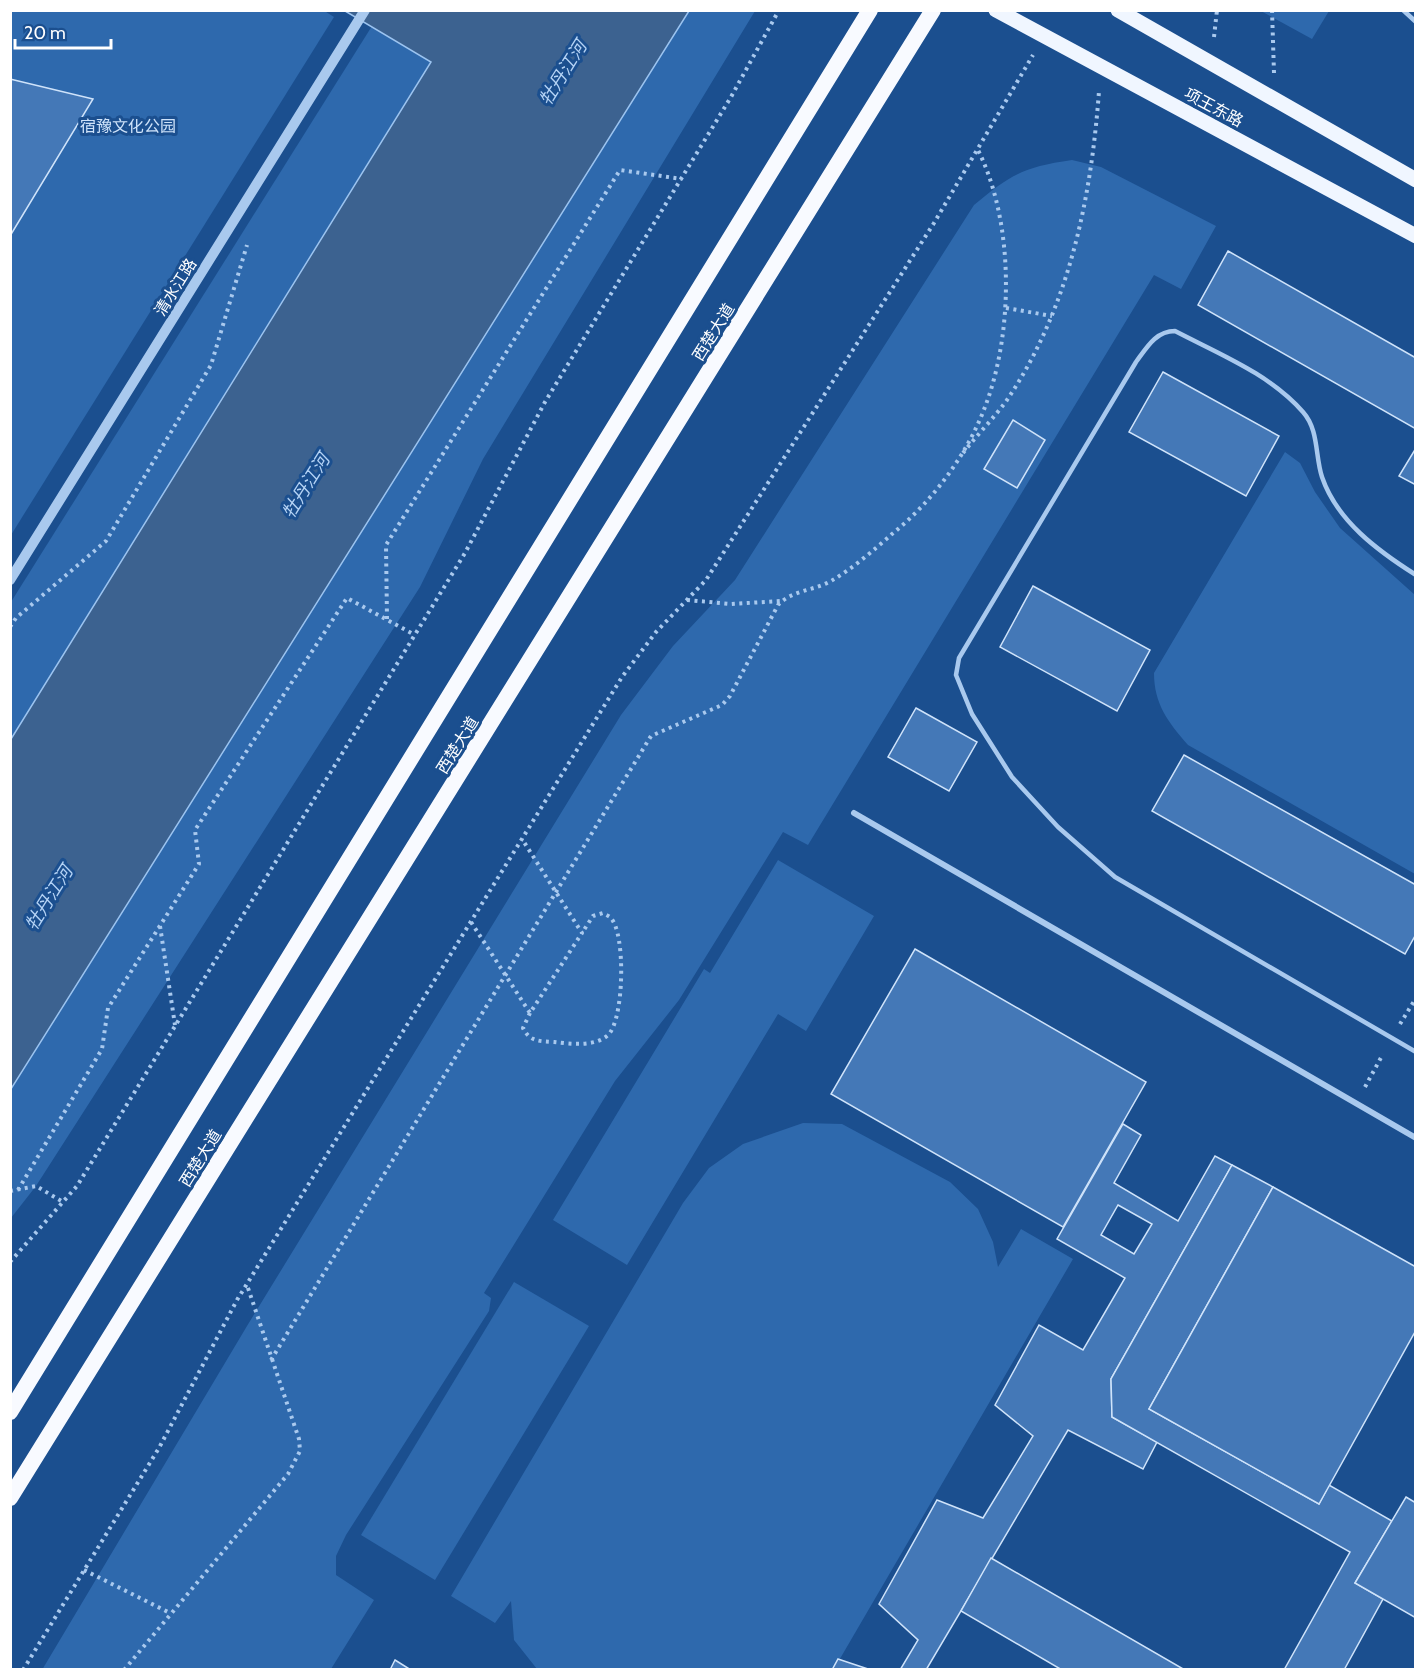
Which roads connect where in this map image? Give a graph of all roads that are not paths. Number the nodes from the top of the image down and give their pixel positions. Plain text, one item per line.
1 (365, 10) edge
2 (870, 10) edge
3 (933, 10) edge
4 (996, 10) edge
5 (1118, 10) edge
6 (1403, 10) edge
7 (1416, 22) edge
8 (1416, 180) edge
9 (1416, 236) edge
10 (1416, 575) edge
11 (10, 580) edge
12 (854, 813) dead end
13 (1416, 1052) edge
14 (1416, 1137) edge
15 (10, 1412) edge
16 (10, 1498) edge

1 - 11 street, 清水江路
2 - 15 highway, 西楚大道
3 - 16 highway, 西楚大道
4 - 9 main road, 项王东路
5 - 8 main road
6 - 7 lane
10 - 13 lane
12 - 14 street

